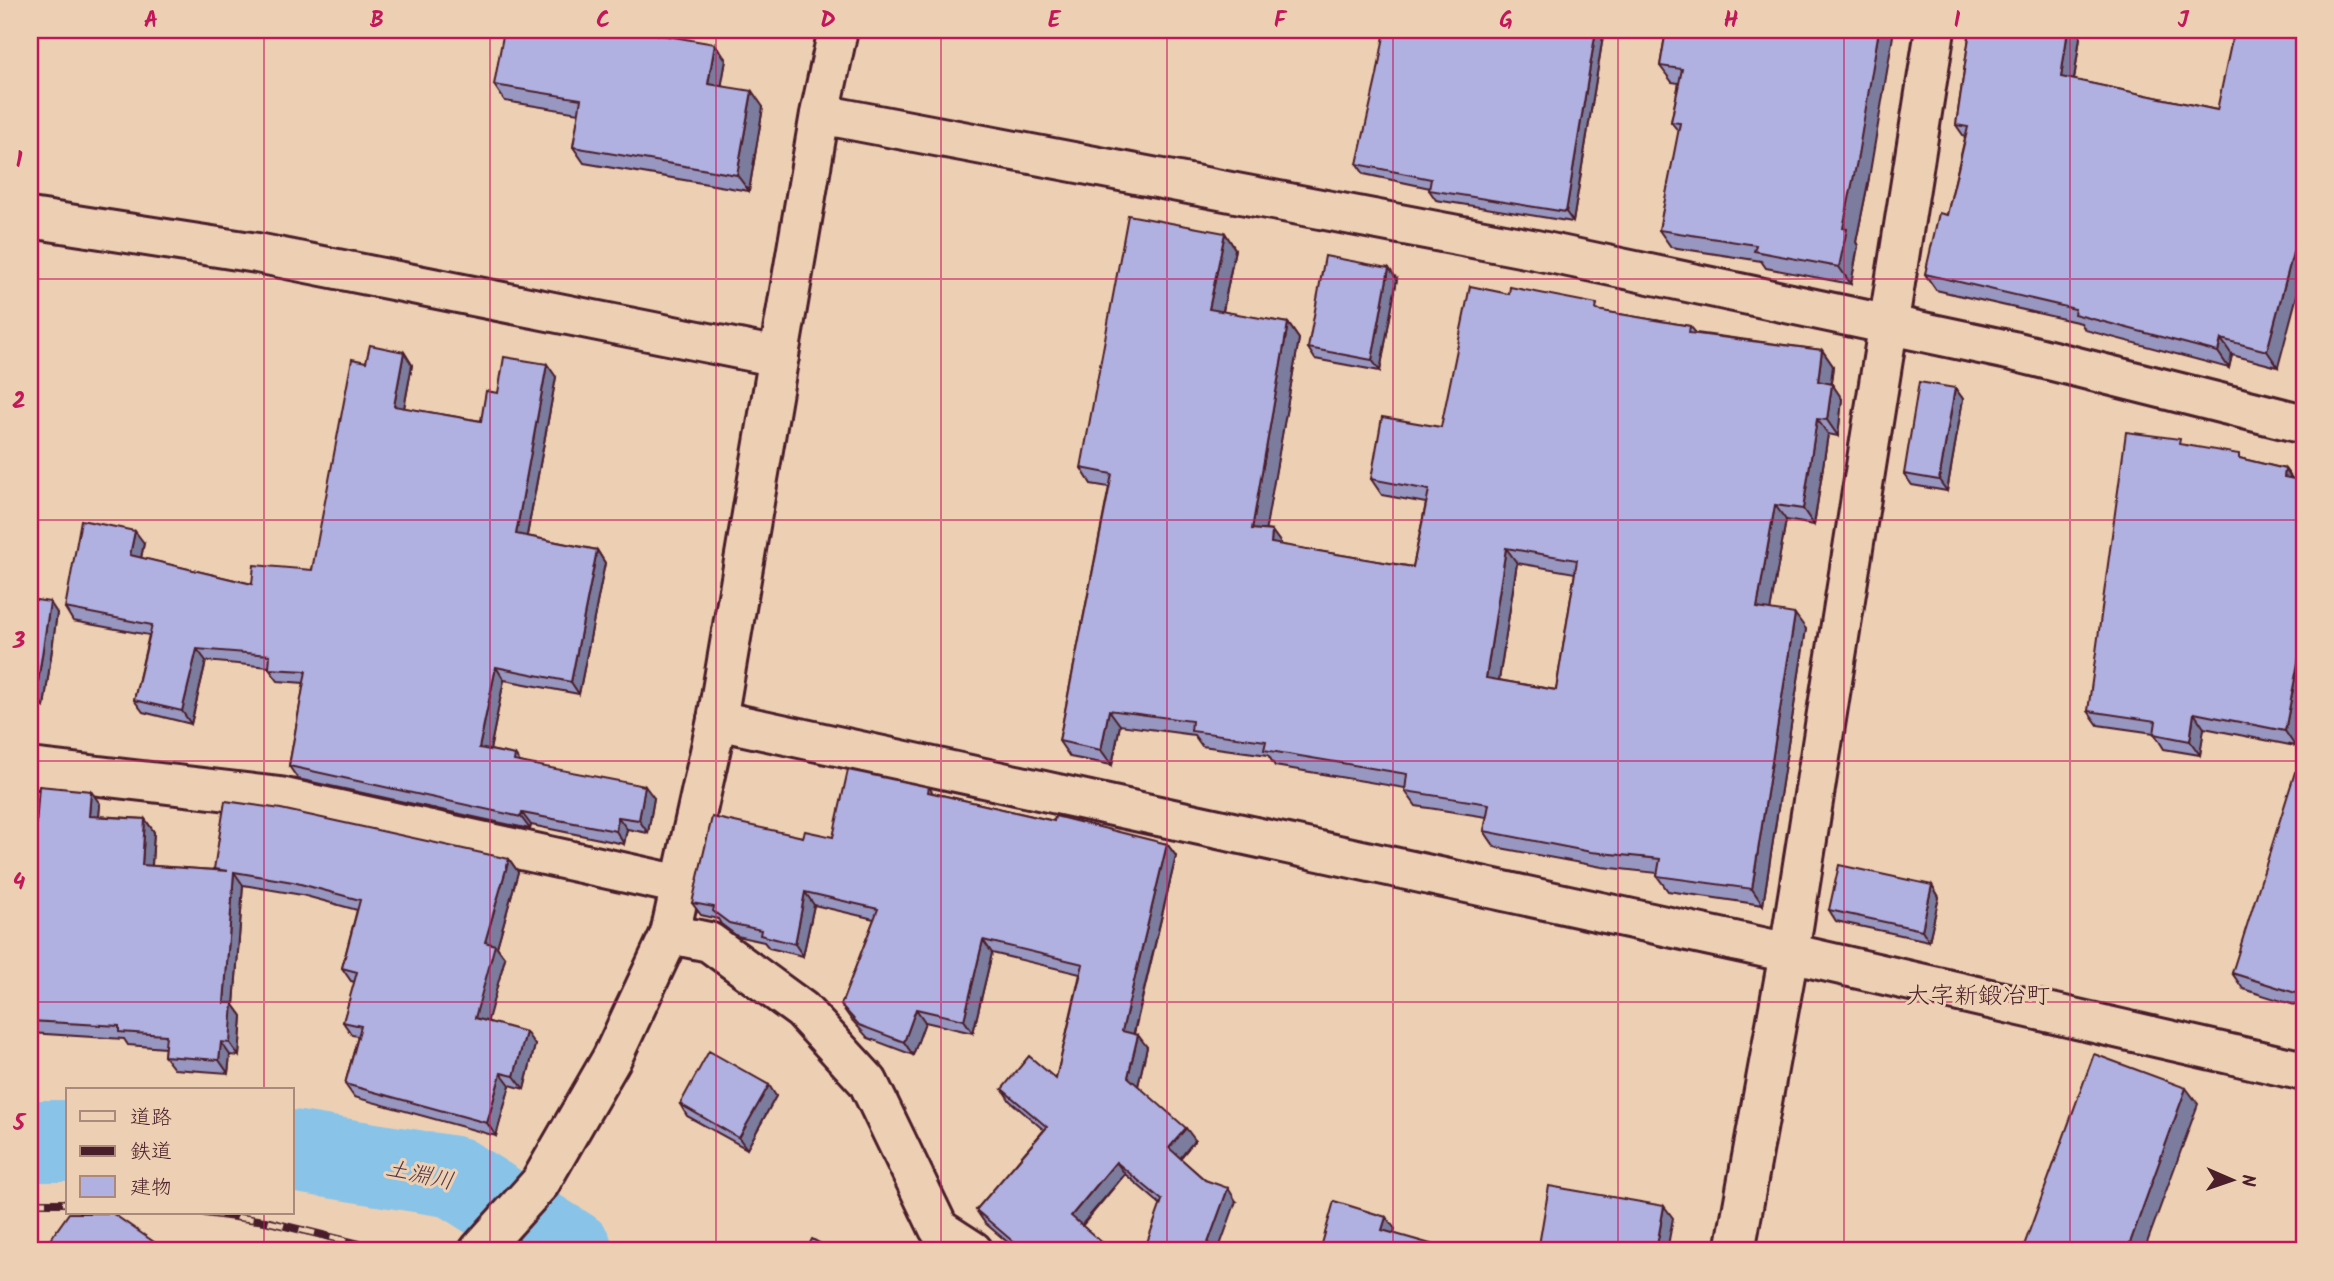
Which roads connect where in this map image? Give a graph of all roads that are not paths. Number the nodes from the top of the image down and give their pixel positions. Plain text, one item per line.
1 (838, 30) edge
2 (1935, 30) edge
3 (820, 114) junction
4 (30, 218) edge
5 (1886, 323) junction
6 (779, 357) junction
7 (2304, 424) edge
8 (717, 720) junction
9 (30, 768) edge
10 (681, 885) junction
11 (670, 934) junction
12 (1790, 953) junction
13 (2304, 1071) edge
14 (479, 1251) edge
15 (973, 1251) edge
16 (1735, 1251) edge

1 - 3 street
2 - 5 street
3 - 5 street
3 - 6 street
4 - 6 street
5 - 7 street
5 - 12 street
6 - 8 street
8 - 10 street
8 - 12 street
9 - 10 street
10 - 11 street
11 - 14 street
11 - 15 street
12 - 13 street
12 - 16 street

